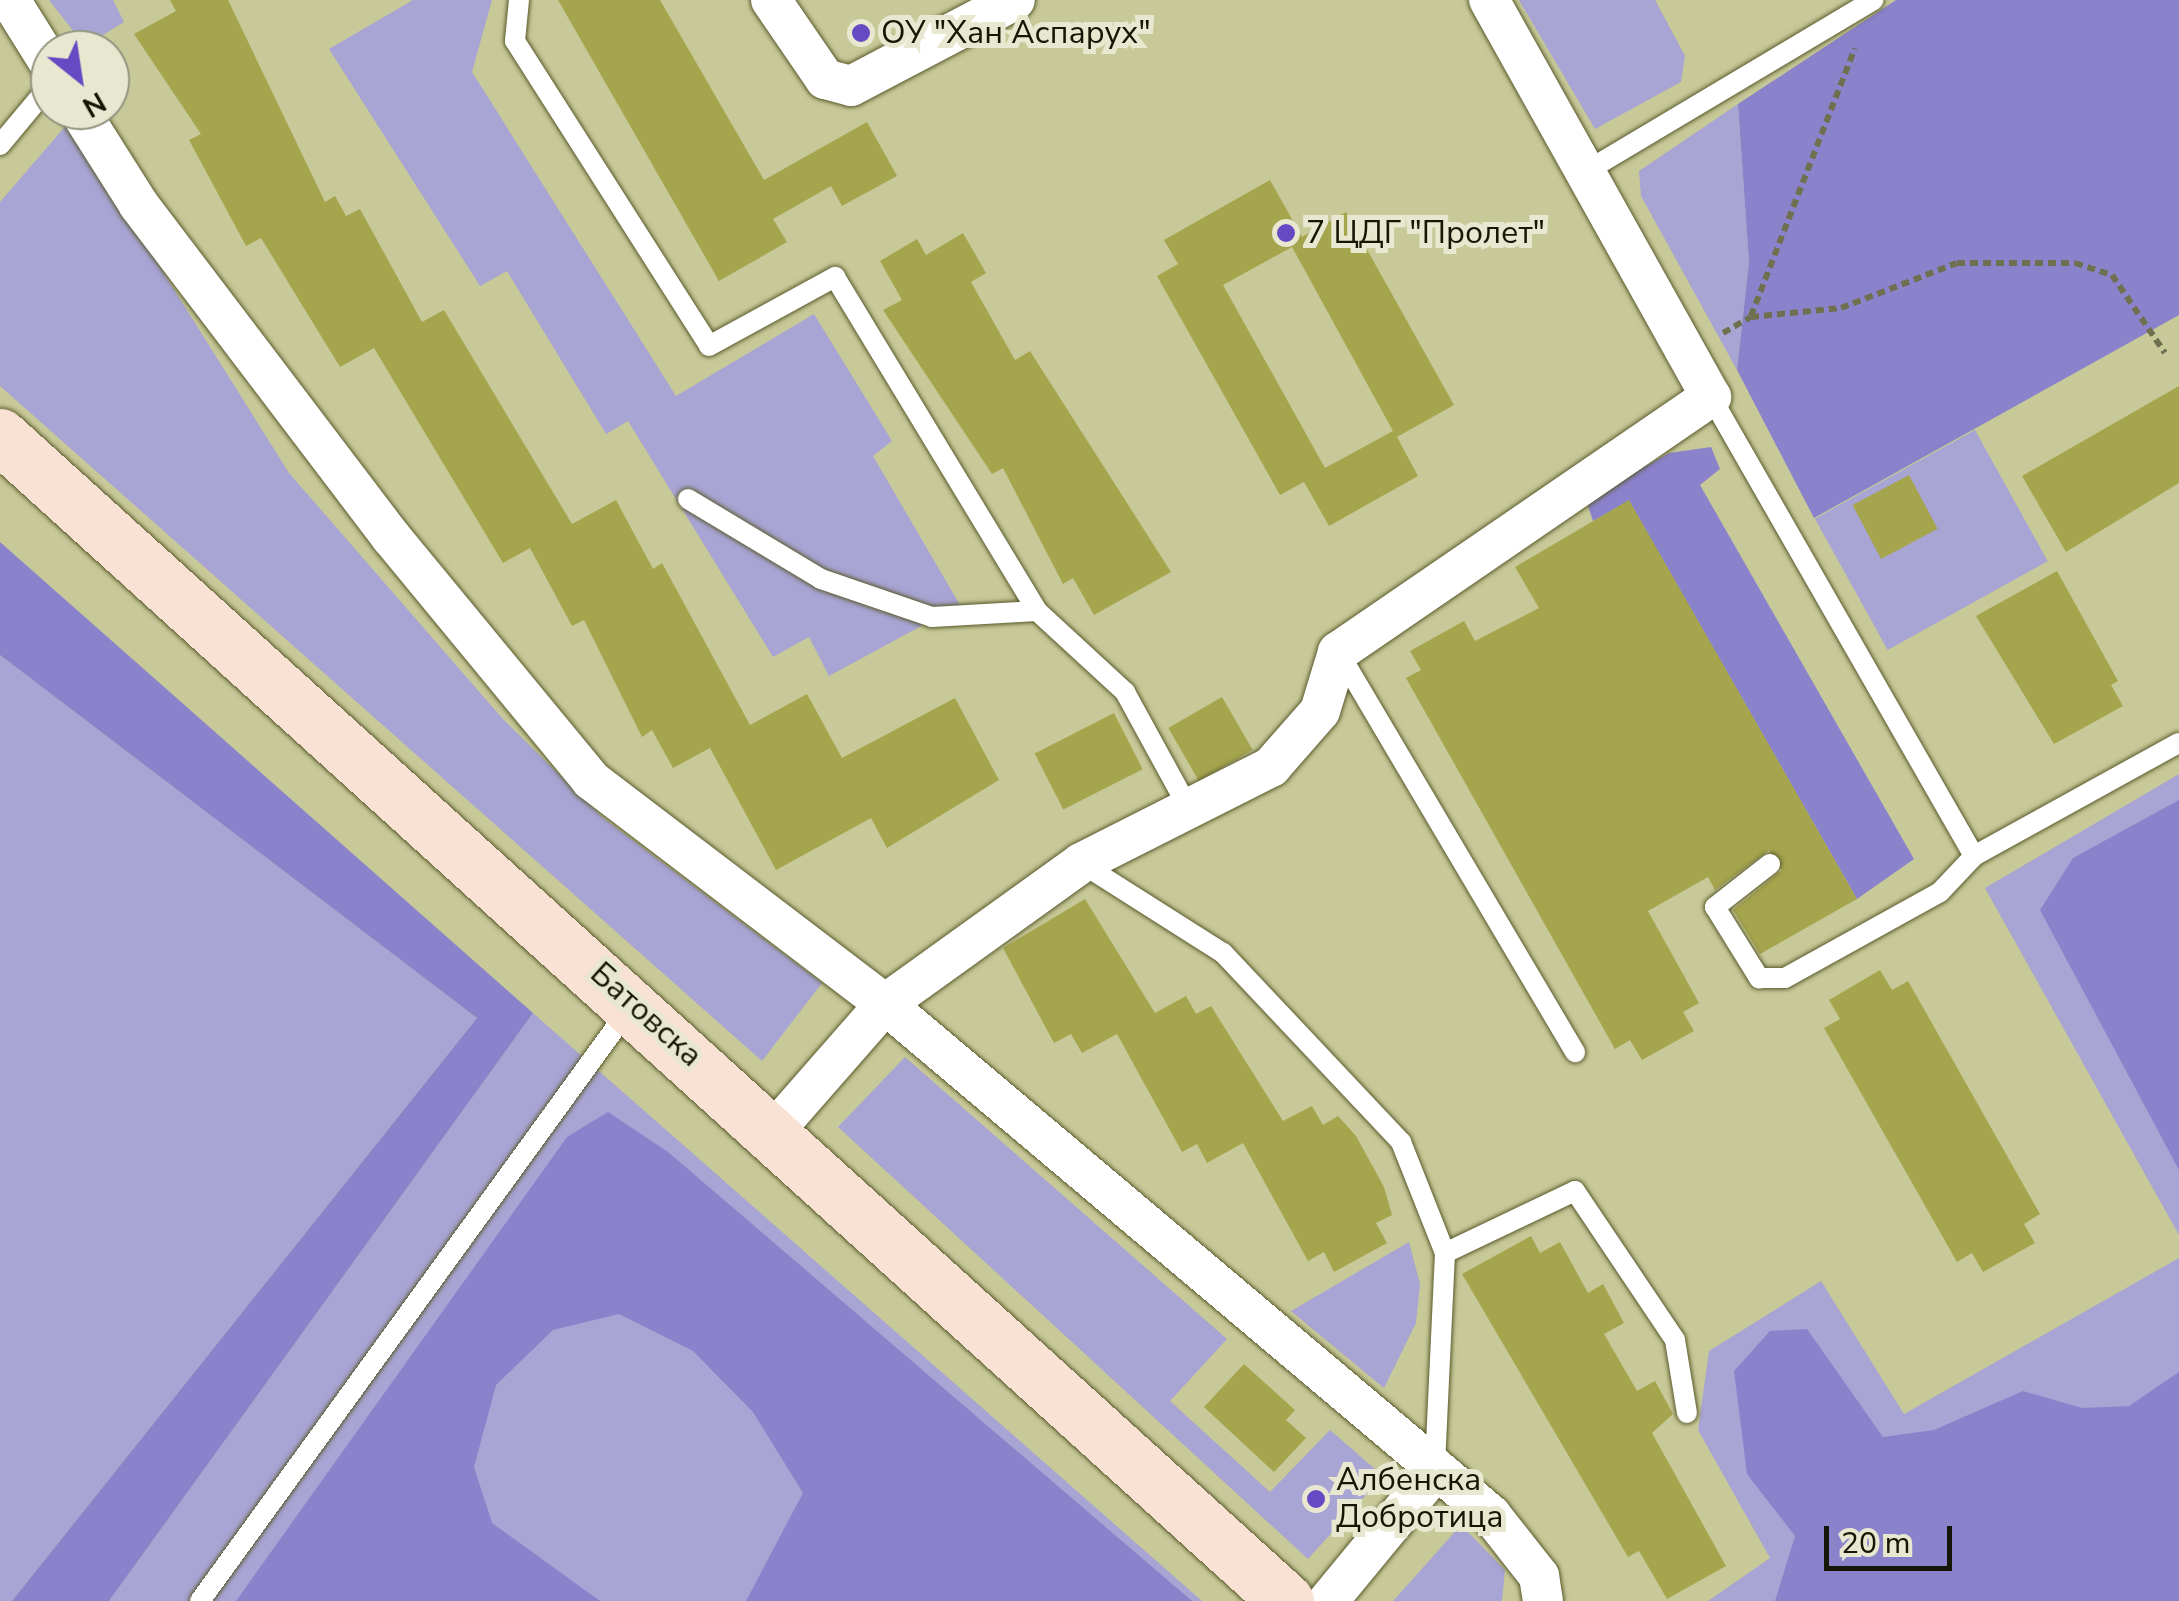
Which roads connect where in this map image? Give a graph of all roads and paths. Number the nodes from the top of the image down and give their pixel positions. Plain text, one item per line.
1 (10, 0) edge
2 (519, 0) edge
3 (771, 0) edge
4 (1015, 0) edge
5 (1489, 0) edge
6 (1868, 4) edge
7 (30, 32) edge
8 (30, 108) edge
9 (92, 130) edge
10 (0, 145) edge
11 (1586, 172) junction
12 (1751, 317) junction
13 (1687, 352) junction
14 (2165, 353) dead end
15 (1711, 397) junction
16 (0, 436) edge
17 (688, 499) dead end
18 (1037, 612) junction
19 (1338, 652) junction
20 (2179, 743) edge
21 (1188, 808) junction
22 (1974, 856) junction
23 (1081, 863) junction
24 (1770, 864) dead end
25 (633, 1004) junction
26 (885, 1004) junction
27 (1575, 1052) dead end
28 (774, 1131) junction
29 (1446, 1253) junction
30 (1688, 1412) dead end
31 (1436, 1470) junction
32 (200, 1601) edge
33 (1286, 1601) edge
34 (1328, 1601) edge
35 (1543, 1601) edge

1 - 7 street
2 - 18 lane
3 - 4 street
5 - 11 street
6 - 11 lane
6 - 12 path
8 - 10 lane
9 - 26 street
11 - 13 street
12 - 13 path
12 - 14 path
13 - 15 street
15 - 19 street
15 - 22 lane
16 - 25 street, Батовска
17 - 18 lane
18 - 21 lane
19 - 21 street
19 - 27 lane
20 - 22 lane
21 - 23 street
22 - 24 lane
23 - 26 street
23 - 29 lane
25 - 28 street, Батовска
25 - 32 lane
26 - 28 street
26 - 31 street
28 - 33 street, Батовска
29 - 30 lane
29 - 31 lane
31 - 34 street
31 - 35 street

